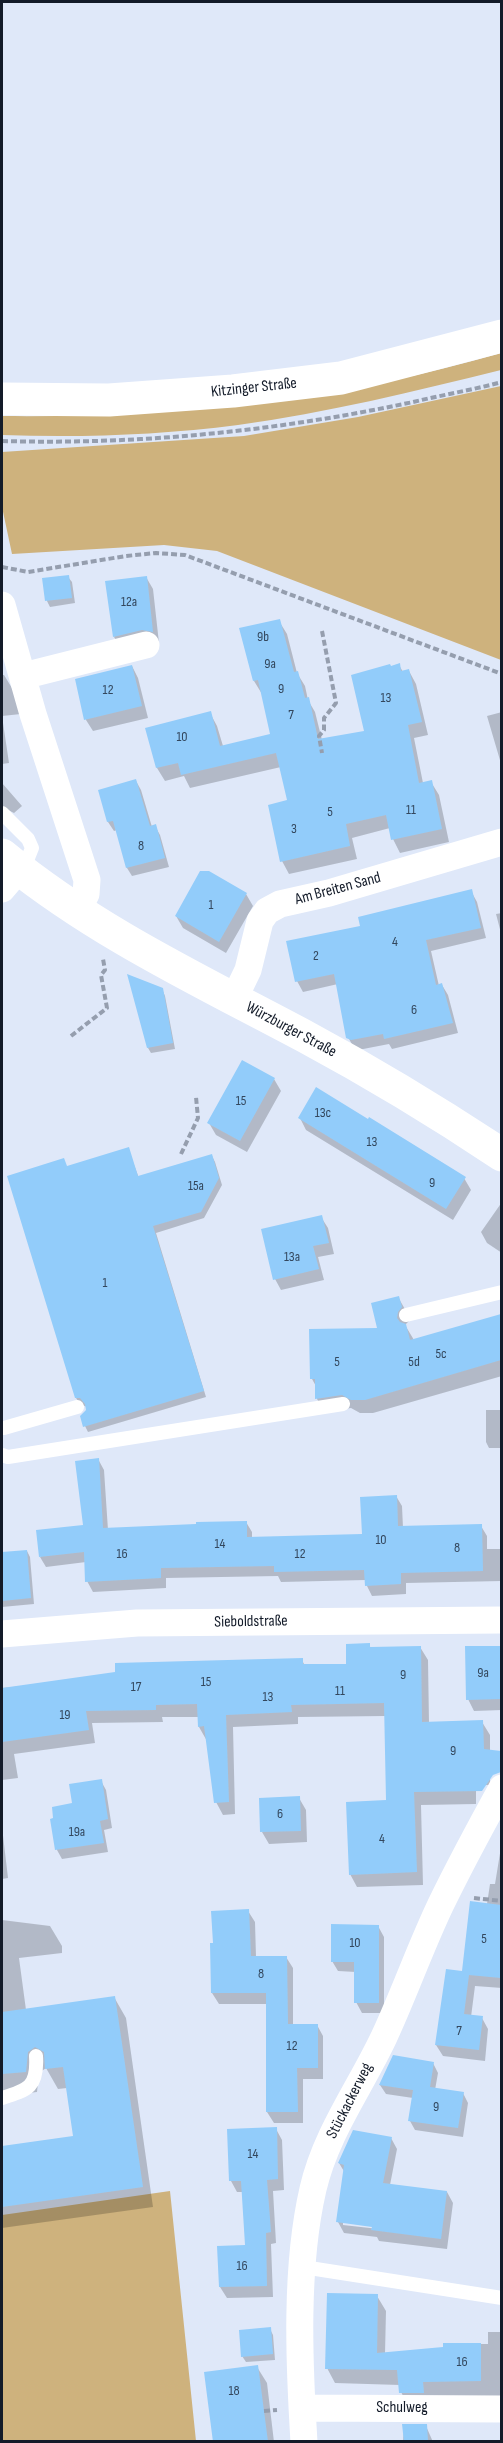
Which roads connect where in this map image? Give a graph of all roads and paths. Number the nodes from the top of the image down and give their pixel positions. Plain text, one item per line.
1 (501, 336) edge
2 (501, 382) edge
3 (2, 399) edge
4 (2, 441) edge
5 (2, 567) edge
6 (2, 605) edge
7 (322, 631) dead end
8 (146, 645) dead end
9 (501, 674) edge
10 (23, 676) junction
11 (322, 753) dead end
12 (2, 813) edge
13 (501, 842) edge
14 (7, 871) edge
15 (77, 911) junction
16 (101, 952) dead end
17 (234, 999) junction
18 (71, 1036) dead end
19 (195, 1097) dead end
20 (181, 1154) dead end
21 (501, 1155) edge
22 (501, 1292) edge
23 (406, 1315) dead end
24 (343, 1404) dead end
25 (77, 1407) dead end
26 (4, 1428) dead end
27 (2, 1455) edge
28 (501, 1620) edge
29 (2, 1634) edge
30 (501, 1788) edge
31 (36, 2056) dead end
32 (2, 2098) edge
33 (303, 2267) junction
34 (501, 2298) edge
35 (302, 2408) junction
36 (501, 2409) edge
37 (304, 2442) edge

1 - 3 street, Kitzinger Straße
2 - 4 path
5 - 9 path
6 - 10 street
7 - 11 path
8 - 10 street
10 - 15 street
12 - 14 lane
13 - 17 street, Am Breiten Sand
14 - 15 street, Würzburger Straße
15 - 17 street, Würzburger Straße
16 - 18 path
17 - 21 street, Würzburger Straße
19 - 20 path
22 - 23 lane
24 - 27 lane
25 - 26 lane
28 - 29 street, Sieboldstraße
30 - 33 street, Stückackerweg
31 - 32 lane
33 - 34 lane
33 - 35 street, Stückackerweg
35 - 36 street, Schulweg
35 - 37 street, Stückackerweg

